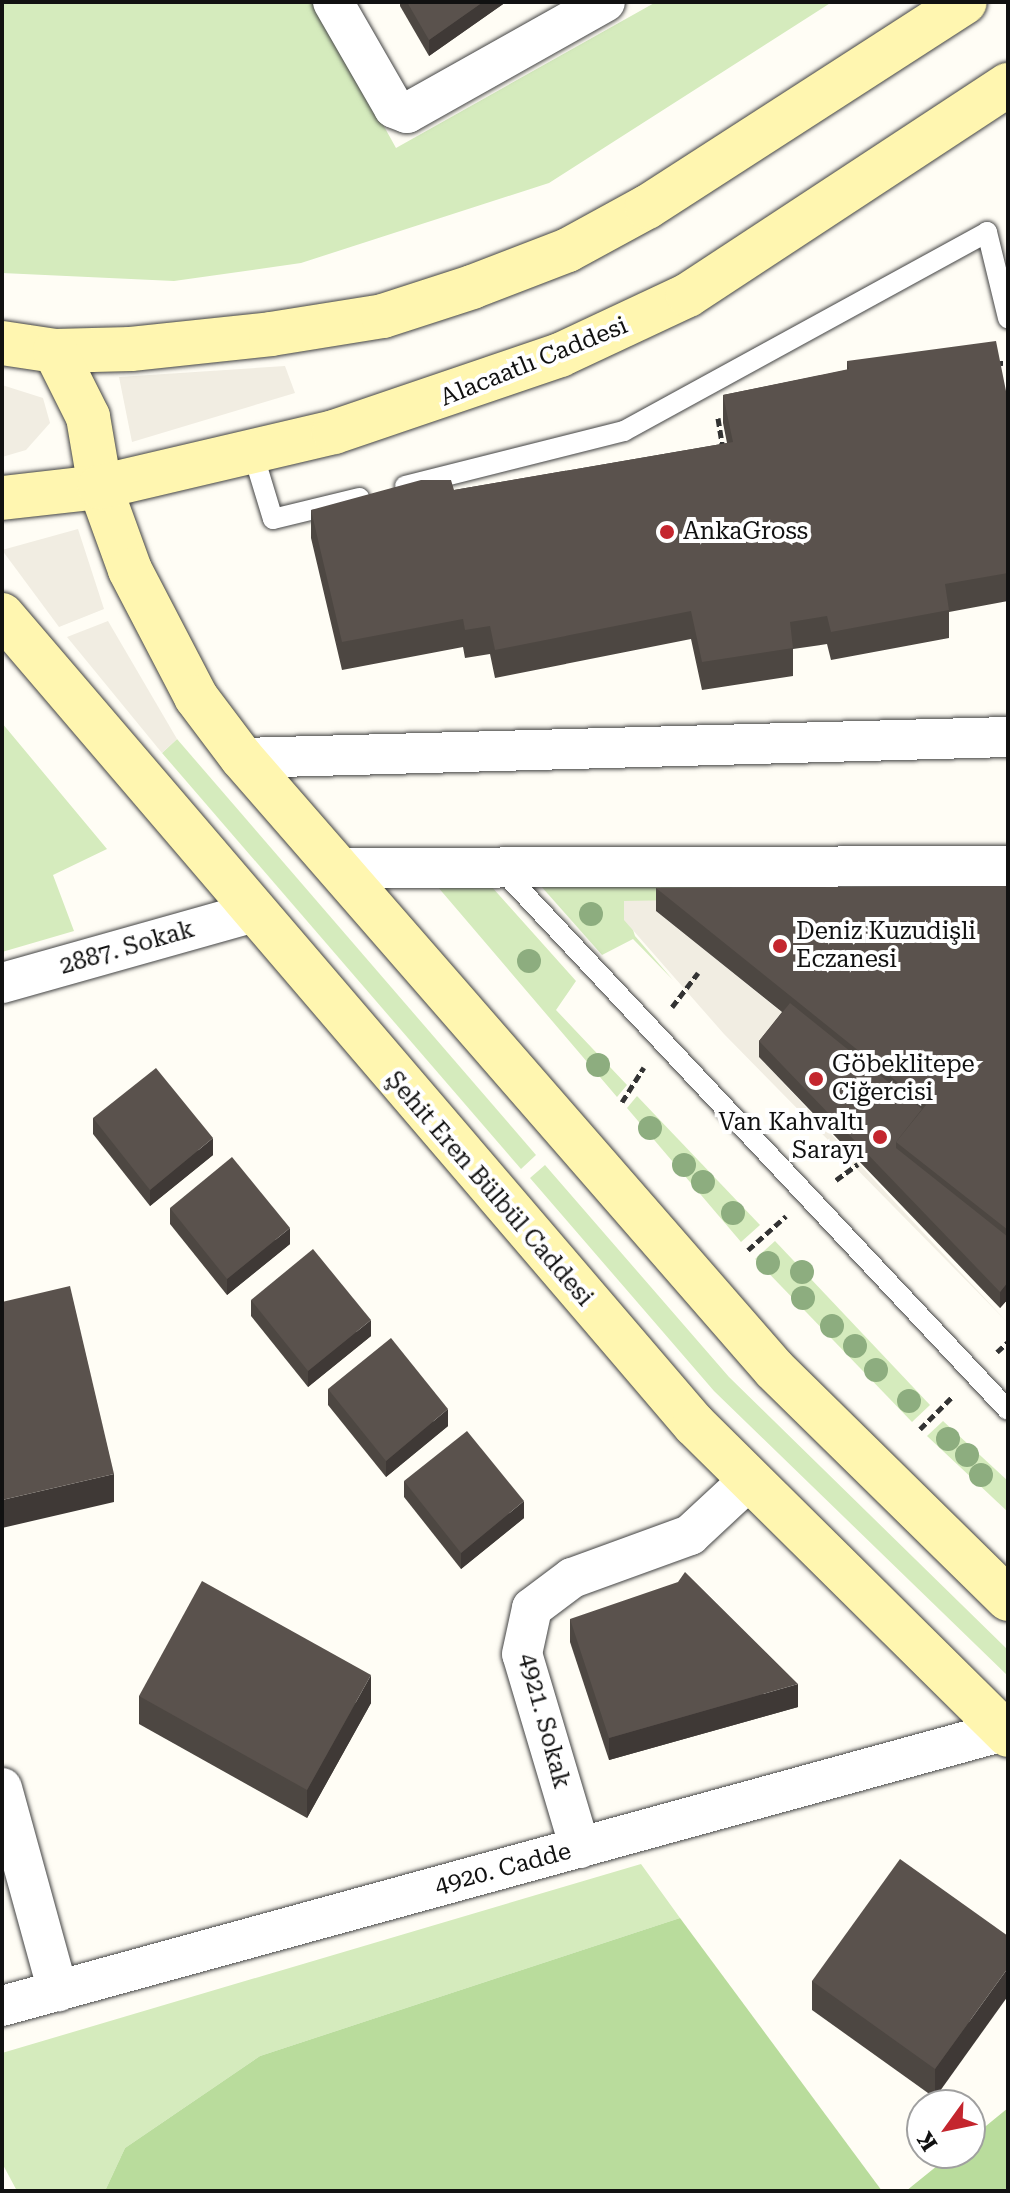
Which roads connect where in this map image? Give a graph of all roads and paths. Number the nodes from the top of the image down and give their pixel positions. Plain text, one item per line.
1 (333, 2) edge
2 (605, 2) edge
3 (965, 2) edge
4 (1008, 85) edge
5 (1008, 318) edge
6 (2, 343) edge
7 (55, 351) junction
8 (252, 450) junction
9 (100, 487) junction
10 (2, 498) edge
11 (2, 615) edge
12 (1008, 737) edge
13 (242, 758) junction
14 (495, 863) junction
15 (1008, 866) edge
16 (336, 868) junction
17 (251, 913) junction
18 (698, 973) dead end
19 (2, 983) edge
20 (681, 989) dead end
21 (632, 1090) dead end
22 (622, 1102) dead end
23 (792, 1210) dead end
24 (748, 1250) dead end
25 (963, 1387) dead end
26 (1008, 1410) edge
27 (920, 1429) dead end
28 (747, 1482) junction
29 (1008, 1599) edge
30 (1006, 1733) edge
31 (2, 1788) edge
32 (580, 1848) junction
33 (58, 1991) junction
34 (2, 2006) edge

1 - 2 street
3 - 7 main road
4 - 8 main road, Alacaatlı Caddesi
5 - 8 lane
6 - 7 main road
7 - 9 main road
8 - 9 main road, Alacaatlı Caddesi
9 - 10 main road, Alacaatlı Caddesi
9 - 13 main road
11 - 17 main road, Şehit Eren Bülbül Caddesi
12 - 13 street
13 - 16 main road
14 - 15 street
14 - 16 street
14 - 26 lane
16 - 29 main road
17 - 19 street, 2887. Sokak
17 - 28 main road, Şehit Eren Bülbül Caddesi
18 - 20 path
21 - 22 path
23 - 24 path
25 - 27 path
28 - 30 main road, Şehit Eren Bülbül Caddesi
28 - 32 street, 4921. Sokak
30 - 32 street, 4920. Cadde
31 - 33 street
32 - 33 street, 4920. Cadde
33 - 34 street, 4920. Cadde

